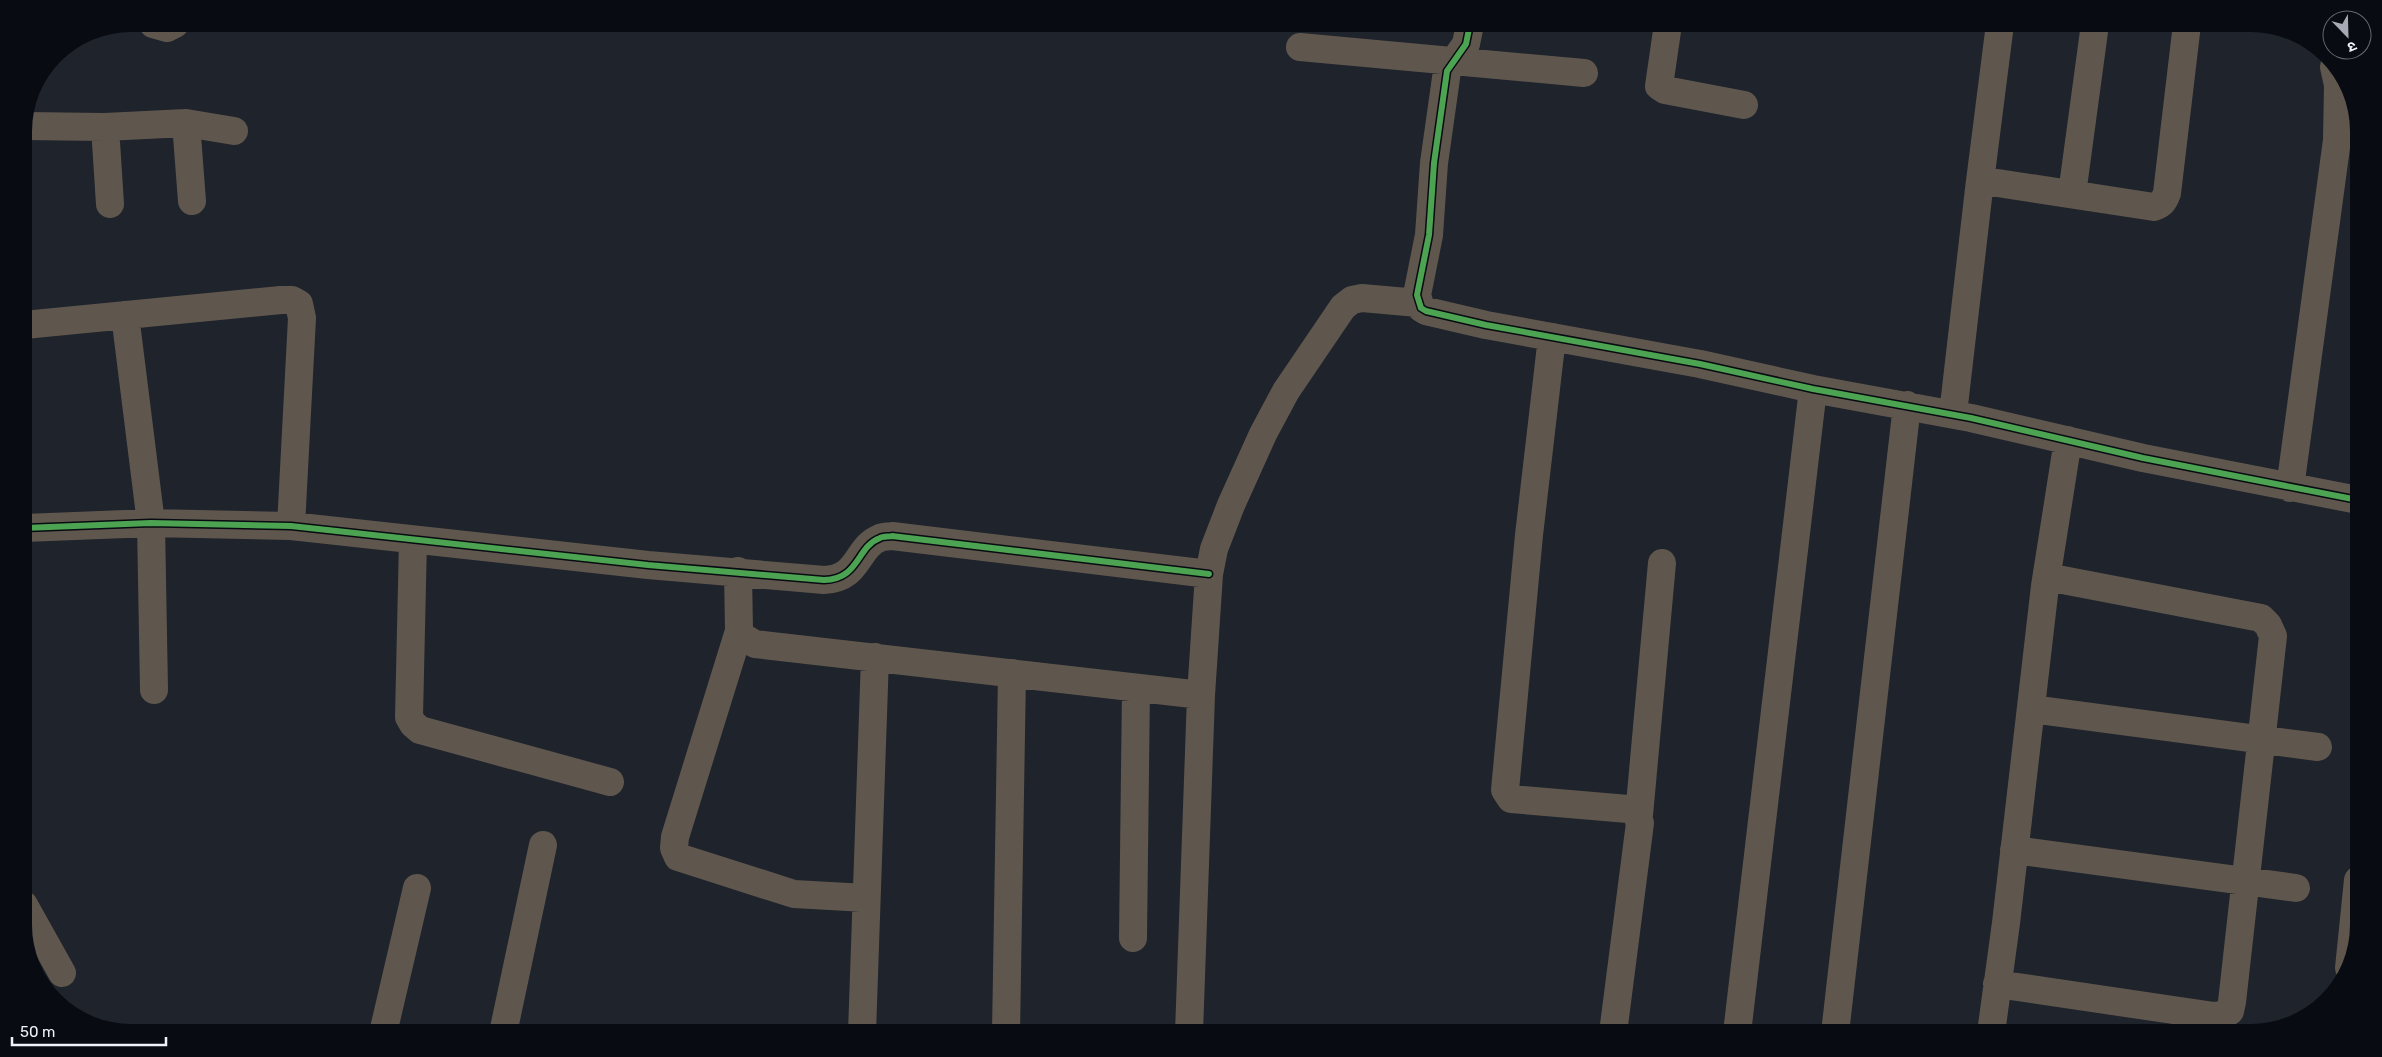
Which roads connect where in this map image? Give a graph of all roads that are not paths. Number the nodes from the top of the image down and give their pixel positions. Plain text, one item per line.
1 (1468, 32) edge
2 (1667, 32) edge
3 (1999, 32) edge
4 (2094, 32) edge
5 (2186, 32) edge
6 (1300, 47) dead end
7 (1451, 62) junction
8 (1584, 73) dead end
9 (2338, 86) edge
10 (1744, 105) dead end
11 (186, 124) junction
12 (33, 126) edge
13 (105, 127) junction
14 (234, 131) dead end
15 (1979, 189) junction
16 (2072, 194) junction
17 (192, 201) dead end
18 (110, 204) dead end
19 (1418, 303) junction
20 (125, 315) junction
21 (33, 323) edge
22 (1552, 337) junction
23 (1814, 390) junction
24 (1907, 406) junction
25 (1953, 414) junction
26 (2068, 440) junction
27 (2290, 488) junction
28 (2349, 498) edge
29 (150, 523) junction
30 (291, 526) junction
31 (33, 528) edge
32 (412, 540) junction
33 (1662, 564) dead end
34 (738, 571) junction
35 (1209, 574) junction
36 (2047, 577) junction
37 (739, 631) junction
38 (875, 657) junction
39 (1012, 674) junction
40 (1136, 688) junction
41 (154, 690) dead end
42 (1201, 695) junction
43 (2031, 709) junction
44 (2262, 739) junction
45 (2318, 747) dead end
46 (610, 782) dead end
47 (1639, 815) junction
48 (543, 845) dead end
49 (2014, 850) junction
50 (2246, 880) junction
51 (417, 888) dead end
52 (2296, 888) dead end
53 (866, 898) junction
54 (33, 921) edge
55 (1133, 938) dead end
56 (62, 973) dead end
57 (1997, 984) junction
58 (385, 1024) edge
59 (505, 1024) edge
60 (862, 1024) edge
61 (1006, 1024) edge
62 (1189, 1024) edge
63 (1614, 1024) edge
64 (1738, 1024) edge
65 (1836, 1024) edge
66 (1992, 1024) edge

1 - 7 street
2 - 10 street
3 - 15 street
4 - 16 street
5 - 16 street
6 - 7 street
7 - 8 street
7 - 19 street
9 - 27 street
11 - 13 street
11 - 14 street
11 - 17 street
12 - 13 street
13 - 18 street
15 - 16 street
15 - 25 street
19 - 22 street
19 - 35 street
20 - 21 street
20 - 29 street
20 - 30 street
22 - 23 street
22 - 47 street
23 - 24 street
23 - 64 street
24 - 25 street
24 - 65 street
25 - 26 street
26 - 27 street
26 - 36 street
27 - 28 street
29 - 30 street
29 - 31 street
29 - 41 street
30 - 32 street
32 - 34 street
32 - 46 street
33 - 47 street
34 - 35 street
34 - 37 street
35 - 42 street
36 - 43 street
36 - 44 street
37 - 38 street
37 - 53 street
38 - 39 street
38 - 53 street
39 - 40 street
39 - 61 street
40 - 42 street
40 - 55 street
42 - 62 street
43 - 44 street
43 - 49 street
44 - 45 street
44 - 50 street
47 - 63 street
48 - 59 street
49 - 50 street
49 - 57 street
50 - 52 street
50 - 57 street
51 - 58 street
53 - 60 street
54 - 56 street
57 - 66 street

